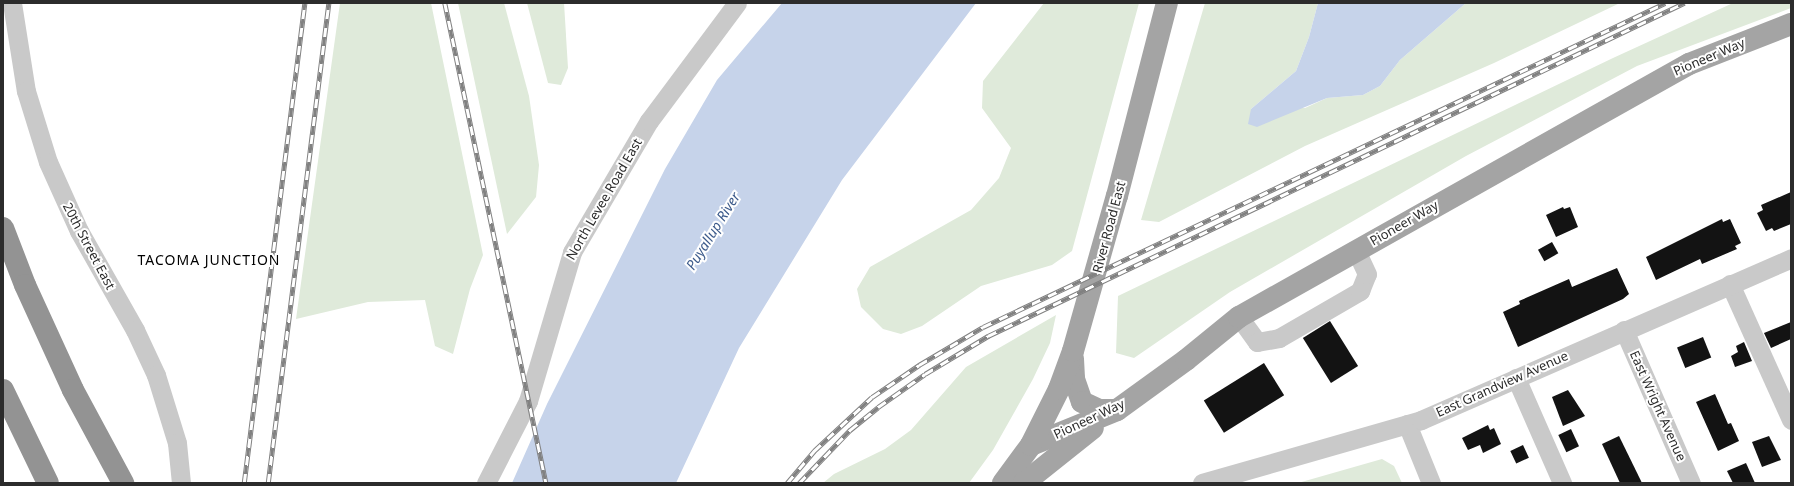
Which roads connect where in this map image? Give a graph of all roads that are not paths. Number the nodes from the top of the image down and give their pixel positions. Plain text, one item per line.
1 (12, 3) edge
2 (737, 3) edge
3 (1167, 3) edge
4 (1791, 24) edge
5 (3, 228) edge
6 (1356, 250) junction
7 (1791, 258) edge
8 (1730, 284) junction
9 (1239, 317) junction
10 (1624, 330) junction
11 (1073, 351) junction
12 (1516, 378) junction
13 (3, 390) edge
14 (8, 408) edge
15 (1117, 410) junction
16 (1791, 420) edge
17 (1407, 424) junction
18 (1031, 445) junction
19 (48, 483) edge
20 (123, 483) edge
21 (181, 483) edge
22 (486, 483) edge
23 (1003, 483) edge
24 (1024, 483) edge
25 (1202, 483) edge
26 (1431, 483) edge
27 (1562, 483) edge
28 (1691, 483) edge

1 - 21 street, 20th Street East
2 - 22 street, North Levee Road East
3 - 11 main road, River Road East
4 - 6 main road, Pioneer Way
5 - 20 highway
6 - 9 main road, Pioneer Way
6 - 9 street
7 - 8 street, East Grandview Avenue
8 - 10 street, East Grandview Avenue
8 - 16 street
9 - 15 main road, Pioneer Way
10 - 12 street, East Grandview Avenue
10 - 28 street, East Wright Avenue
11 - 15 main road
11 - 18 main road, River Road East
12 - 17 street, East Grandview Avenue
12 - 27 street
13 - 14 highway
14 - 19 highway
15 - 18 main road, Pioneer Way
15 - 24 main road
17 - 25 street, East Grandview Avenue
17 - 26 street
18 - 23 main road, River Road East

